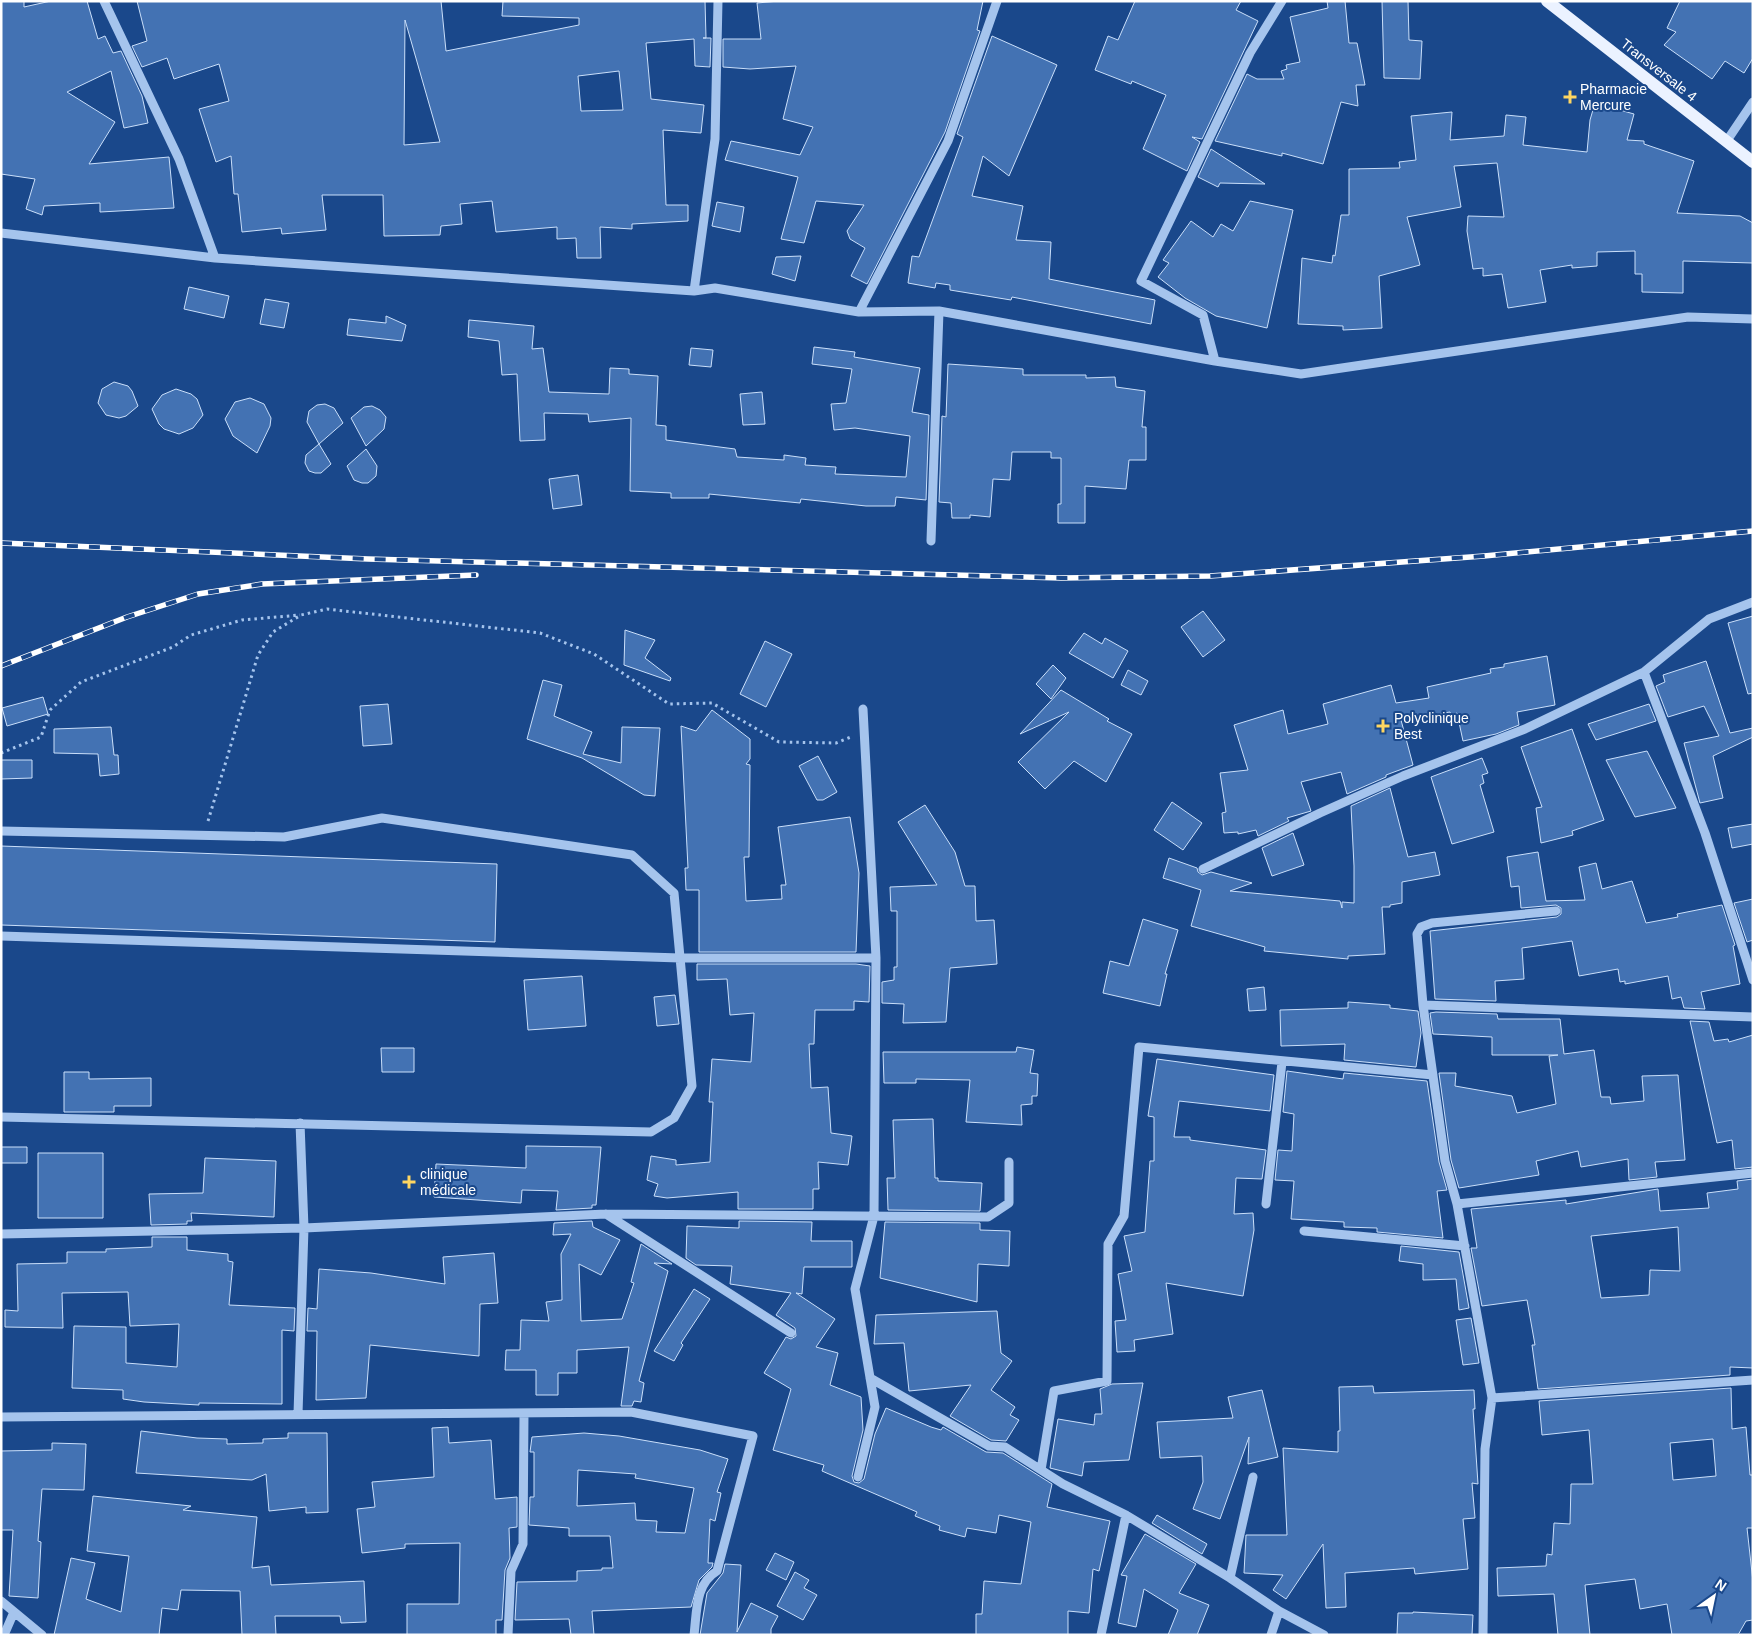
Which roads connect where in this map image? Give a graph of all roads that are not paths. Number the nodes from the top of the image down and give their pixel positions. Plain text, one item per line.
1 (104, 1) edge
2 (718, 1) edge
3 (997, 1) edge
4 (1282, 1) edge
5 (1547, 1) edge
6 (1753, 102) edge
7 (1726, 142) junction
8 (1753, 162) edge
9 (1, 233) edge
10 (215, 258) junction
11 (694, 291) junction
12 (939, 311) junction
13 (859, 312) junction
14 (1753, 319) edge
15 (1215, 361) junction
16 (932, 541) dead end
17 (1753, 602) edge
18 (1644, 672) junction
19 (863, 709) dead end
20 (1, 831) edge
21 (1203, 869) dead end
22 (1556, 911) dead end
23 (1, 936) edge
24 (680, 958) junction
25 (876, 958) junction
26 (1753, 980) edge
27 (1423, 1004) junction
28 (1753, 1017) edge
29 (1282, 1062) junction
30 (1433, 1075) junction
31 (1, 1117) edge
32 (300, 1123) junction
33 (1009, 1162) dead end
34 (1753, 1173) edge
35 (1266, 1204) dead end
36 (1457, 1204) junction
37 (606, 1214) junction
38 (874, 1216) junction
39 (304, 1228) junction
40 (1304, 1231) dead end
41 (1, 1234) edge
42 (1464, 1246) junction
43 (791, 1333) dead end
44 (870, 1378) junction
45 (1753, 1380) edge
46 (1492, 1398) junction
47 (524, 1413) junction
48 (298, 1414) junction
49 (1, 1417) edge
50 (1041, 1470) junction
51 (858, 1477) dead end
52 (1253, 1477) dead end
53 (1126, 1515) junction
54 (1230, 1578) junction
55 (1, 1601) edge
56 (1279, 1611) junction
57 (14, 1612) junction
58 (4, 1635) edge
59 (42, 1635) edge
60 (508, 1635) edge
61 (694, 1635) edge
62 (1101, 1635) edge
63 (1271, 1635) edge
64 (1324, 1635) edge
65 (1483, 1635) edge

1 - 10 street
2 - 11 street
3 - 13 street
4 - 15 street
5 - 7 main road, Transversale 4
6 - 7 street
7 - 8 main road, Transversale 4
9 - 10 street
10 - 11 street
11 - 13 street
12 - 13 street
12 - 15 street
12 - 16 street
14 - 15 street
17 - 18 street
18 - 21 street
18 - 26 street
19 - 25 street
20 - 24 street
22 - 27 street
23 - 24 street
24 - 25 street
24 - 32 street
25 - 38 street
27 - 28 street
27 - 30 street
29 - 30 street
29 - 35 street
29 - 50 street
30 - 36 street
31 - 32 street
32 - 39 street
33 - 38 street
34 - 36 street
36 - 42 street
37 - 38 street
37 - 39 street
37 - 43 street
38 - 44 street
39 - 41 street
39 - 48 street
40 - 42 street
42 - 46 street
44 - 50 street
44 - 51 street
45 - 46 street
46 - 65 street
47 - 48 street
47 - 60 street
47 - 61 street
48 - 49 street
50 - 53 street
52 - 54 street
53 - 54 street
53 - 62 street
54 - 56 street
55 - 57 street
56 - 63 street
56 - 64 street
57 - 58 street
57 - 59 street

